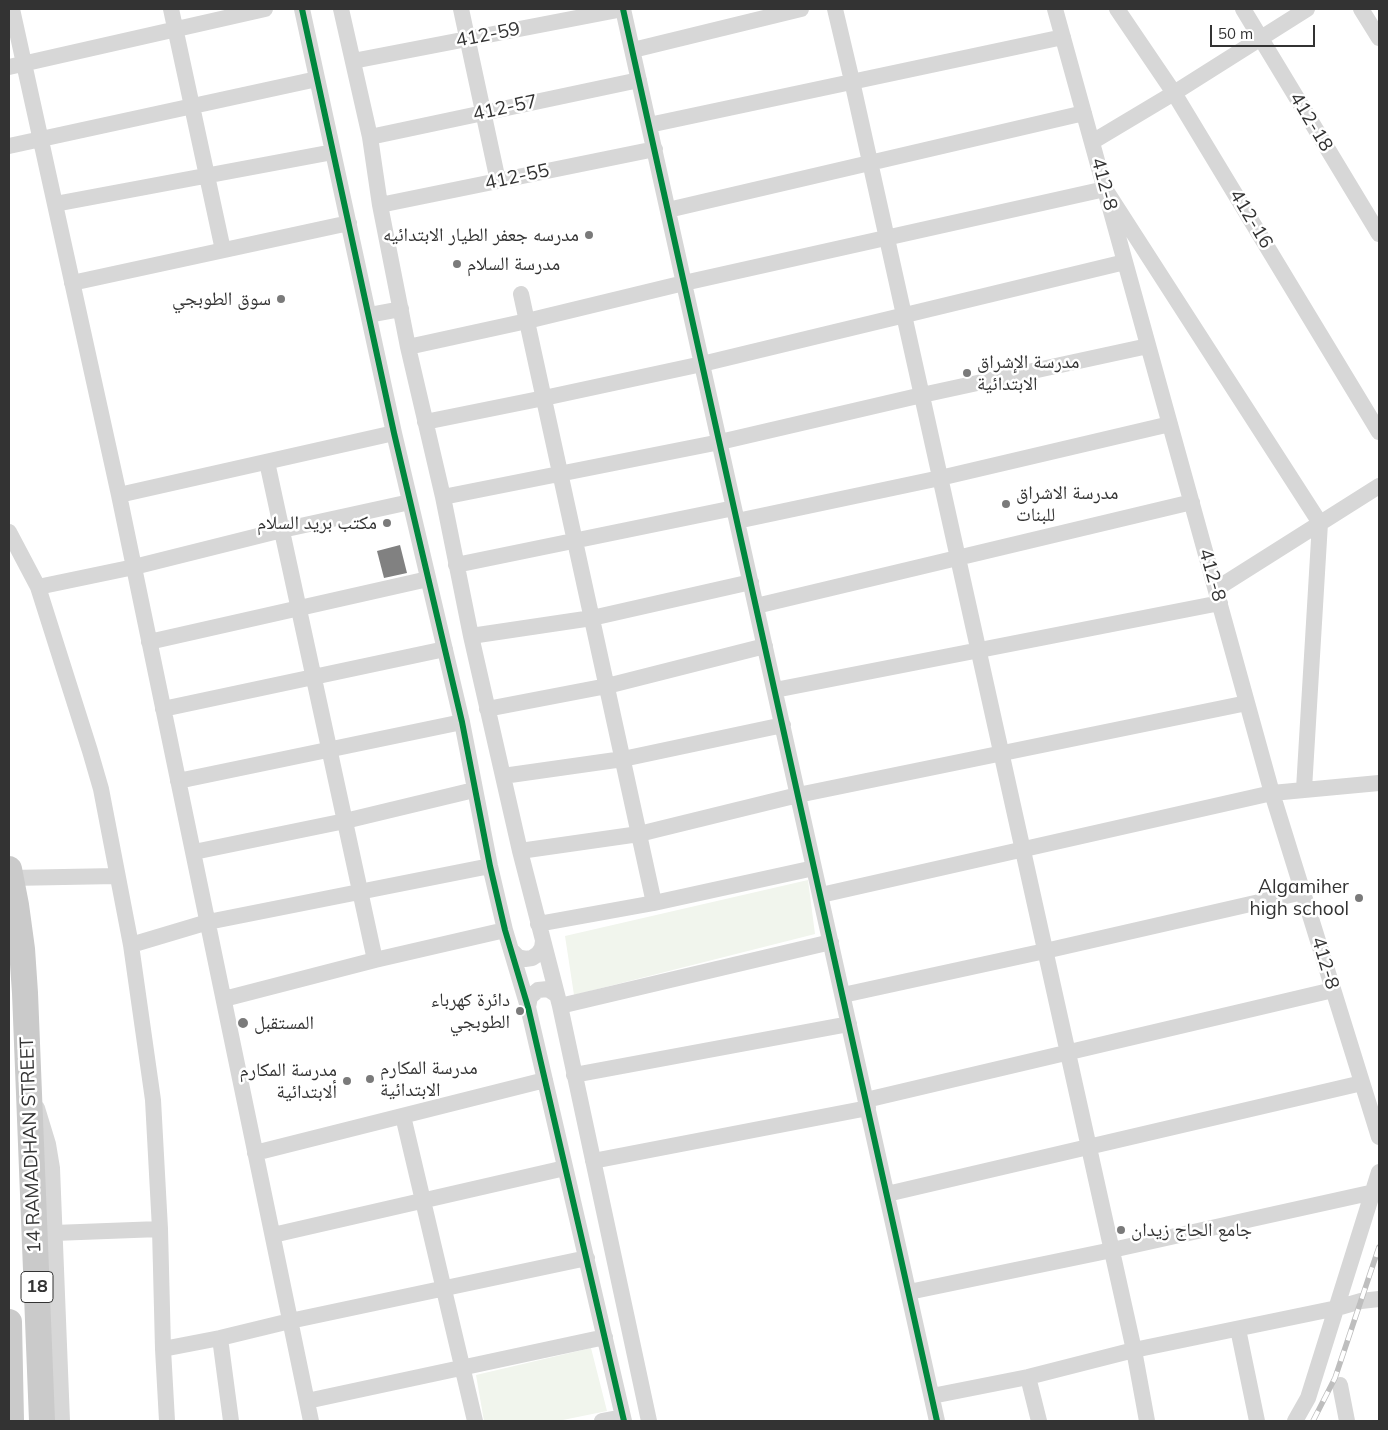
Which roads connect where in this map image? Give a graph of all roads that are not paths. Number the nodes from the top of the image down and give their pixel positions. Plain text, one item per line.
1 (12, 9) edge
2 (171, 9) edge
3 (265, 9) edge
4 (302, 9) edge
5 (341, 9) edge
6 (461, 9) edge
7 (624, 9) edge
8 (801, 9) edge
9 (835, 9) edge
10 (1055, 9) edge
11 (1117, 9) edge
12 (1243, 9) edge
13 (1307, 9) edge
14 (1361, 9) edge
15 (176, 29) junction
16 (1063, 37) junction
17 (1260, 38) junction
18 (1379, 38) edge
19 (468, 39) junction
20 (633, 50) junction
21 (353, 61) junction
22 (16, 66) edge
23 (317, 79) junction
24 (639, 80) junction
25 (852, 81) junction
26 (1174, 93) junction
27 (192, 106) junction
28 (484, 113) junction
29 (1084, 113) junction
30 (649, 125) junction
31 (370, 137) junction
32 (40, 140) junction
33 (1092, 142) junction
34 (9, 146) edge
35 (655, 149) junction
36 (333, 152) junction
37 (870, 162) junction
38 (207, 175) junction
39 (498, 181) junction
40 (1105, 189) junction
41 (55, 204) junction
42 (380, 205) junction
43 (668, 210) junction
44 (348, 223) junction
45 (1379, 234) edge
46 (887, 237) junction
47 (223, 250) junction
48 (1125, 262) junction
49 (72, 283) junction
50 (684, 283) junction
51 (522, 294) dead end
52 (401, 309) junction
53 (368, 315) junction
54 (904, 316) junction
55 (527, 321) junction
56 (1148, 346) junction
57 (408, 347) junction
58 (702, 364) junction
59 (922, 395) junction
60 (544, 398) junction
61 (425, 422) junction
62 (1170, 424) junction
63 (1379, 432) edge
64 (394, 433) junction
65 (720, 442) junction
66 (267, 462) junction
67 (560, 473) junction
68 (940, 478) junction
69 (1379, 486) edge
70 (119, 495) junction
71 (443, 497) junction
72 (410, 502) junction
73 (1192, 502) junction
74 (736, 514) junction
75 (1320, 523) junction
76 (282, 530) junction
77 (9, 532) edge
78 (575, 540) junction
79 (958, 557) junction
80 (456, 565) junction
81 (134, 567) junction
82 (428, 579) junction
83 (751, 582) junction
84 (38, 587) junction
85 (1218, 596) junction
86 (756, 606) junction
87 (299, 608) junction
88 (592, 618) junction
89 (470, 636) junction
90 (149, 642) junction
91 (765, 646) junction
92 (445, 649) junction
93 (978, 650) junction
94 (314, 677) junction
95 (607, 686) junction
96 (775, 690) junction
97 (1247, 703) junction
98 (163, 709) junction
99 (486, 709) junction
100 (462, 722) junction
101 (783, 726) junction
102 (329, 749) junction
103 (1001, 753) junction
104 (623, 759) junction
105 (503, 776) junction
106 (178, 780) junction
107 (1379, 783) edge
108 (1304, 789) junction
109 (474, 790) junction
110 (1272, 793) junction
111 (798, 795) junction
112 (345, 821) junction
113 (639, 834) junction
114 (1023, 850) junction
115 (520, 851) junction
116 (194, 852) junction
117 (490, 866) junction
118 (814, 868) junction
119 (10, 874) edge
120 (117, 876) junction
121 (360, 892) junction
122 (1303, 892) junction
123 (820, 895) junction
124 (654, 903) junction
125 (208, 922) junction
126 (538, 924) junction
127 (505, 930) junction
128 (543, 941) junction
129 (831, 942) junction
130 (131, 946) junction
131 (1045, 951) junction
132 (513, 952) junction
133 (375, 960) junction
134 (1333, 990) junction
135 (843, 994) junction
136 (224, 999) junction
137 (558, 1001) junction
138 (528, 1007) junction
139 (849, 1024) junction
140 (1068, 1053) junction
141 (574, 1075) junction
142 (28, 1077) junction
143 (545, 1080) junction
144 (1362, 1083) junction
145 (867, 1104) junction
146 (404, 1116) junction
147 (1379, 1137) edge
148 (1088, 1147) junction
149 (255, 1153) junction
150 (594, 1161) junction
151 (566, 1168) junction
152 (1379, 1172) edge
153 (1374, 1192) junction
154 (887, 1194) junction
155 (423, 1200) junction
156 (160, 1229) junction
157 (54, 1233) junction
158 (272, 1235) junction
159 (1112, 1250) junction
160 (586, 1258) junction
161 (444, 1288) junction
162 (909, 1292) junction
163 (1379, 1299) edge
164 (1337, 1308) junction
165 (625, 1309) junction
166 (600, 1316) junction
167 (290, 1321) junction
168 (9, 1322) edge
169 (1238, 1329) junction
170 (605, 1337) junction
171 (220, 1338) junction
172 (163, 1349) junction
173 (1134, 1350) junction
174 (462, 1368) junction
175 (1028, 1376) junction
176 (1340, 1385) dead end
177 (932, 1396) junction
178 (307, 1401) junction
179 (624, 1419) edge
180 (11, 1421) edge
181 (42, 1421) edge
182 (62, 1421) edge
183 (167, 1421) edge
184 (231, 1421) edge
185 (311, 1421) edge
186 (475, 1421) edge
187 (602, 1421) edge
188 (649, 1421) edge
189 (937, 1421) edge
190 (1038, 1421) edge
191 (1147, 1421) edge
192 (1257, 1421) edge
193 (1296, 1421) edge
194 (1347, 1421) edge

1 - 22 street
2 - 15 street
3 - 15 street
4 - 23 street
5 - 21 street
6 - 19 street
7 - 19 street, 412-59
7 - 20 street
8 - 20 street
9 - 25 street
10 - 16 street, 412-8
11 - 26 street, 412-16
12 - 17 street, 412-18
13 - 17 street
14 - 18 street
15 - 22 street
15 - 27 street
16 - 25 street
16 - 29 street, 412-8
17 - 26 street
17 - 45 street, 412-18
19 - 21 street, 412-59
19 - 28 street
20 - 24 street
21 - 31 street
22 - 32 street
23 - 27 street
23 - 36 street
24 - 28 street, 412-57
24 - 30 street
25 - 30 street
25 - 37 street
26 - 33 street
26 - 63 street, 412-16
27 - 32 street
27 - 38 street
28 - 31 street, 412-57
28 - 39 street
29 - 33 street, 412-8
29 - 37 street
30 - 35 street
31 - 42 street
32 - 34 street
32 - 41 street
33 - 40 street, 412-8
35 - 39 street, 412-55
35 - 43 street
36 - 38 street
36 - 44 street
37 - 43 street
37 - 46 street
38 - 41 street
38 - 47 street
39 - 42 street, 412-55
40 - 46 street
40 - 48 street, 412-8
40 - 75 street
41 - 49 street
42 - 52 street
43 - 50 street
44 - 47 street
44 - 53 street
46 - 50 street
46 - 54 street
47 - 49 street
48 - 54 street
48 - 56 street, 412-8
49 - 70 street
50 - 55 street
50 - 58 street
51 - 55 street
52 - 53 street
52 - 57 street
53 - 64 street
54 - 58 street
54 - 59 street
55 - 57 street
55 - 60 street
56 - 59 street
56 - 62 street, 412-8
57 - 61 street
58 - 60 street
58 - 65 street
59 - 65 street
59 - 68 street
60 - 61 street
60 - 67 street
61 - 71 street
62 - 68 street
62 - 73 street, 412-8
64 - 66 street
64 - 72 street
65 - 67 street
65 - 74 street
66 - 70 street
66 - 76 street
67 - 71 street
67 - 78 street
68 - 74 street
68 - 79 street
69 - 75 street
70 - 81 street
71 - 80 street
72 - 76 street
72 - 82 street
73 - 79 street
73 - 85 street, 412-8
74 - 78 street
74 - 83 street
75 - 85 street
75 - 108 street
76 - 81 street
76 - 87 street
77 - 84 street
78 - 80 street
78 - 88 street
79 - 86 street
79 - 93 street
80 - 89 street
81 - 84 street
81 - 90 street
82 - 87 street
82 - 92 street
83 - 86 street
83 - 88 street
84 - 120 street
85 - 93 street
85 - 97 street, 412-8
86 - 91 street
87 - 90 street
87 - 94 street
88 - 89 street
88 - 95 street
89 - 99 street
90 - 98 street
91 - 95 street
91 - 96 street
92 - 94 street
92 - 100 street
93 - 96 street
93 - 103 street
94 - 98 street
94 - 102 street
95 - 99 street
95 - 104 street
96 - 101 street
97 - 103 street
97 - 110 street, 412-8
98 - 106 street
99 - 105 street
100 - 102 street
100 - 109 street
101 - 104 street
101 - 111 street
102 - 106 street
102 - 112 street
103 - 111 street
103 - 114 street
104 - 105 street
104 - 113 street
105 - 115 street
106 - 116 street
107 - 108 street
108 - 110 street
109 - 112 street
109 - 117 street
110 - 114 street
110 - 122 street, 412-8
111 - 113 street
111 - 118 street
112 - 116 street
112 - 121 street
113 - 115 street
113 - 124 street
114 - 123 street
114 - 131 street
115 - 126 street
116 - 125 street
117 - 121 street
117 - 127 street
118 - 123 street
118 - 124 street
119 - 120 street
119 - 142 main road, 14 RAMADHAN STREET / 18
120 - 130 street
121 - 125 street
121 - 133 street
122 - 131 street
122 - 134 street, 412-8
123 - 129 street
124 - 126 street
125 - 130 street
125 - 136 street
126 - 128 street
127 - 132 street
127 - 133 street
128 - 132 street
128 - 137 street
129 - 135 street
129 - 137 street
130 - 156 street
131 - 135 street
131 - 140 street
132 - 138 street
133 - 136 street
134 - 140 street
134 - 144 street, 412-8
135 - 139 street
136 - 149 street
137 - 138 street
137 - 141 street
138 - 143 street
139 - 141 street
139 - 145 street
140 - 145 street
140 - 148 street
141 - 150 street
142 - 157 street
142 - 181 main road, 14 RAMADHAN STREET / 18
143 - 146 street
143 - 151 street
144 - 147 street, 412-8
144 - 148 street
145 - 150 street
145 - 154 street
146 - 149 street
146 - 155 street
148 - 154 street
148 - 159 street
149 - 158 street
150 - 165 street
151 - 155 street
151 - 160 street
152 - 153 street
153 - 159 street
153 - 164 street
154 - 162 street
155 - 158 street
155 - 161 street
156 - 157 street
156 - 172 street
157 - 182 street
158 - 167 street
159 - 162 street
159 - 173 street
160 - 161 street
160 - 166 street
161 - 167 street
161 - 174 street
162 - 177 street
163 - 164 street
164 - 169 street
164 - 193 street
165 - 166 street
165 - 188 street
166 - 170 street
167 - 171 street
167 - 178 street
168 - 180 main road, 18
169 - 173 street
169 - 192 street
170 - 174 street
170 - 179 street
171 - 172 street
171 - 184 street
172 - 183 street
173 - 175 street
173 - 191 street
174 - 178 street
174 - 186 street
175 - 177 street
175 - 190 street
176 - 194 street
177 - 189 street
178 - 185 street
179 - 187 street

